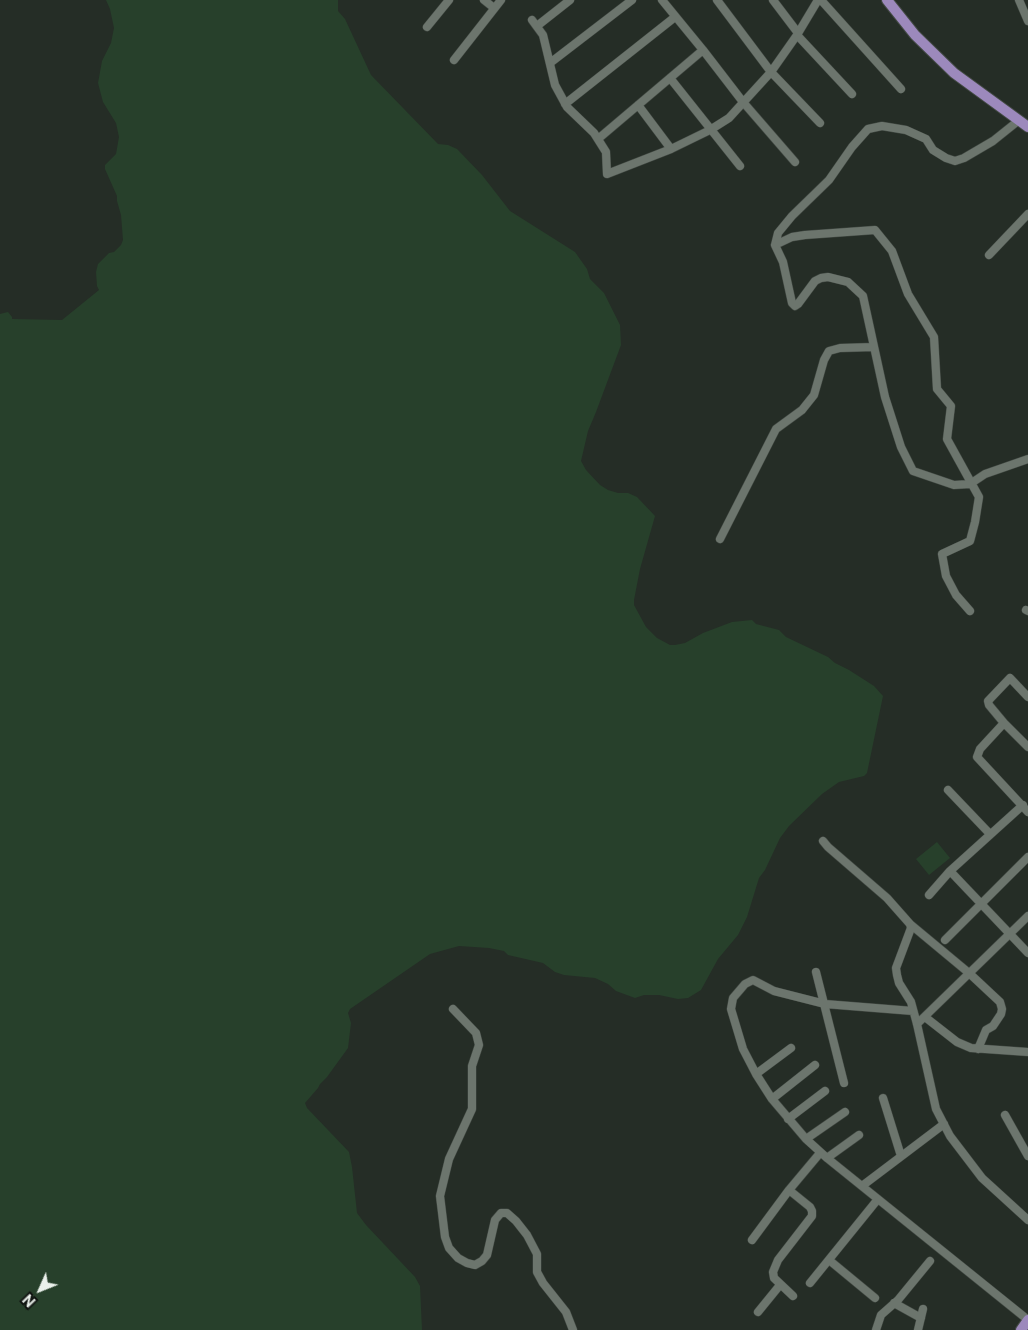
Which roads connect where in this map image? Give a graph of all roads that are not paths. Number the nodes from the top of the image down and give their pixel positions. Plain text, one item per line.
1 (449, 0) edge
2 (484, 0) edge
3 (501, 0) edge
4 (570, 0) edge
5 (632, 0) edge
6 (662, 0) edge
7 (717, 0) edge
8 (773, 0) edge
9 (820, 0) edge
10 (888, 0) edge
11 (1019, 0) edge
12 (494, 8) junction
13 (675, 17) junction
14 (1028, 21) edge
15 (427, 27) dead end
16 (798, 34) junction
17 (704, 50) junction
18 (454, 60) dead end
19 (550, 63) junction
20 (771, 72) junction
21 (670, 78) junction
22 (901, 89) dead end
23 (852, 94) dead end
24 (743, 102) junction
25 (565, 104) junction
26 (638, 105) junction
27 (1018, 120) junction
28 (820, 123) dead end
29 (1028, 127) edge
30 (710, 130) junction
31 (598, 139) junction
32 (671, 149) junction
33 (795, 162) dead end
34 (740, 166) dead end
35 (1028, 214) edge
36 (775, 245) junction
37 (989, 255) dead end
38 (874, 347) junction
39 (1028, 459) edge
40 (970, 484) junction
41 (720, 539) dead end
42 (970, 611) dead end
43 (1028, 696) edge
44 (1004, 723) junction
45 (1028, 747) edge
46 (948, 790) dead end
47 (1025, 808) edge
48 (990, 834) junction
49 (823, 841) dead end
50 (1028, 857) edge
51 (950, 871) junction
52 (929, 895) dead end
53 (982, 903) junction
54 (1028, 916) edge
55 (910, 924) junction
56 (1010, 934) junction
57 (945, 940) dead end
58 (1028, 953) edge
59 (816, 972) dead end
60 (969, 973) junction
61 (825, 1004) junction
62 (453, 1009) dead end
63 (913, 1011) junction
64 (925, 1017) junction
65 (917, 1024) junction
66 (790, 1048) dead end
67 (978, 1050) junction
68 (1028, 1052) edge
69 (815, 1066) dead end
70 (756, 1074) junction
71 (844, 1083) dead end
72 (825, 1091) dead end
73 (883, 1098) dead end
74 (772, 1099) junction
75 (845, 1112) dead end
76 (1006, 1115) dead end
77 (788, 1119) junction
78 (944, 1124) junction
79 (859, 1135) dead end
80 (806, 1139) junction
81 (820, 1153) junction
82 (901, 1156) junction
83 (1028, 1156) edge
84 (827, 1158) junction
85 (862, 1186) junction
86 (789, 1190) junction
87 (878, 1199) junction
88 (1028, 1219) edge
89 (752, 1240) dead end
90 (829, 1260) junction
91 (930, 1262) dead end
92 (810, 1283) dead end
93 (780, 1285) junction
94 (794, 1296) dead end
95 (875, 1298) dead end
96 (894, 1303) junction
97 (923, 1309) dead end
98 (758, 1312) dead end
99 (921, 1318) junction
100 (1028, 1320) edge
101 (572, 1330) edge
102 (876, 1330) edge
103 (918, 1330) edge
104 (1021, 1330) edge

1 - 15 street
2 - 12 street
3 - 12 street
4 - 19 street
5 - 19 street
6 - 13 street
7 - 20 street
8 - 16 street
9 - 16 street
9 - 22 street
10 - 27 main road
11 - 14 street
12 - 18 street
13 - 17 street
13 - 25 street
16 - 20 street
16 - 23 street
17 - 21 street
17 - 24 street
19 - 25 street
20 - 24 street
20 - 28 street
21 - 26 street
21 - 30 street
24 - 30 street
24 - 33 street
25 - 31 street
26 - 31 street
26 - 32 street
27 - 29 main road
27 - 36 street
30 - 32 street
30 - 34 street
31 - 32 street
35 - 37 street
36 - 38 street
36 - 40 street
38 - 40 street
38 - 41 street
39 - 40 street
40 - 42 street
43 - 44 street
44 - 45 street
44 - 47 street
46 - 48 street
47 - 48 street
48 - 51 street
49 - 55 street
50 - 53 street
51 - 52 street
51 - 53 street
53 - 56 street
53 - 57 street
54 - 56 street
55 - 60 street
55 - 63 street
56 - 58 street
56 - 60 street
59 - 61 street
60 - 64 street
60 - 67 street
61 - 63 street
61 - 70 street
61 - 71 street
62 - 101 street
63 - 65 street
64 - 65 street
64 - 67 street
65 - 78 street
66 - 70 street
67 - 68 street
69 - 74 street
70 - 74 street
72 - 77 street
73 - 82 street
74 - 77 street
75 - 80 street
76 - 83 street
77 - 80 street
78 - 82 street
78 - 88 street
79 - 84 street
80 - 81 street
81 - 84 street
81 - 86 street
82 - 85 street
84 - 85 street
85 - 87 street
86 - 89 street
86 - 93 street
87 - 90 street
87 - 100 street
90 - 92 street
90 - 95 street
91 - 96 street
93 - 94 street
93 - 98 street
96 - 99 street
96 - 102 street
97 - 99 street
99 - 103 street
100 - 104 main road

